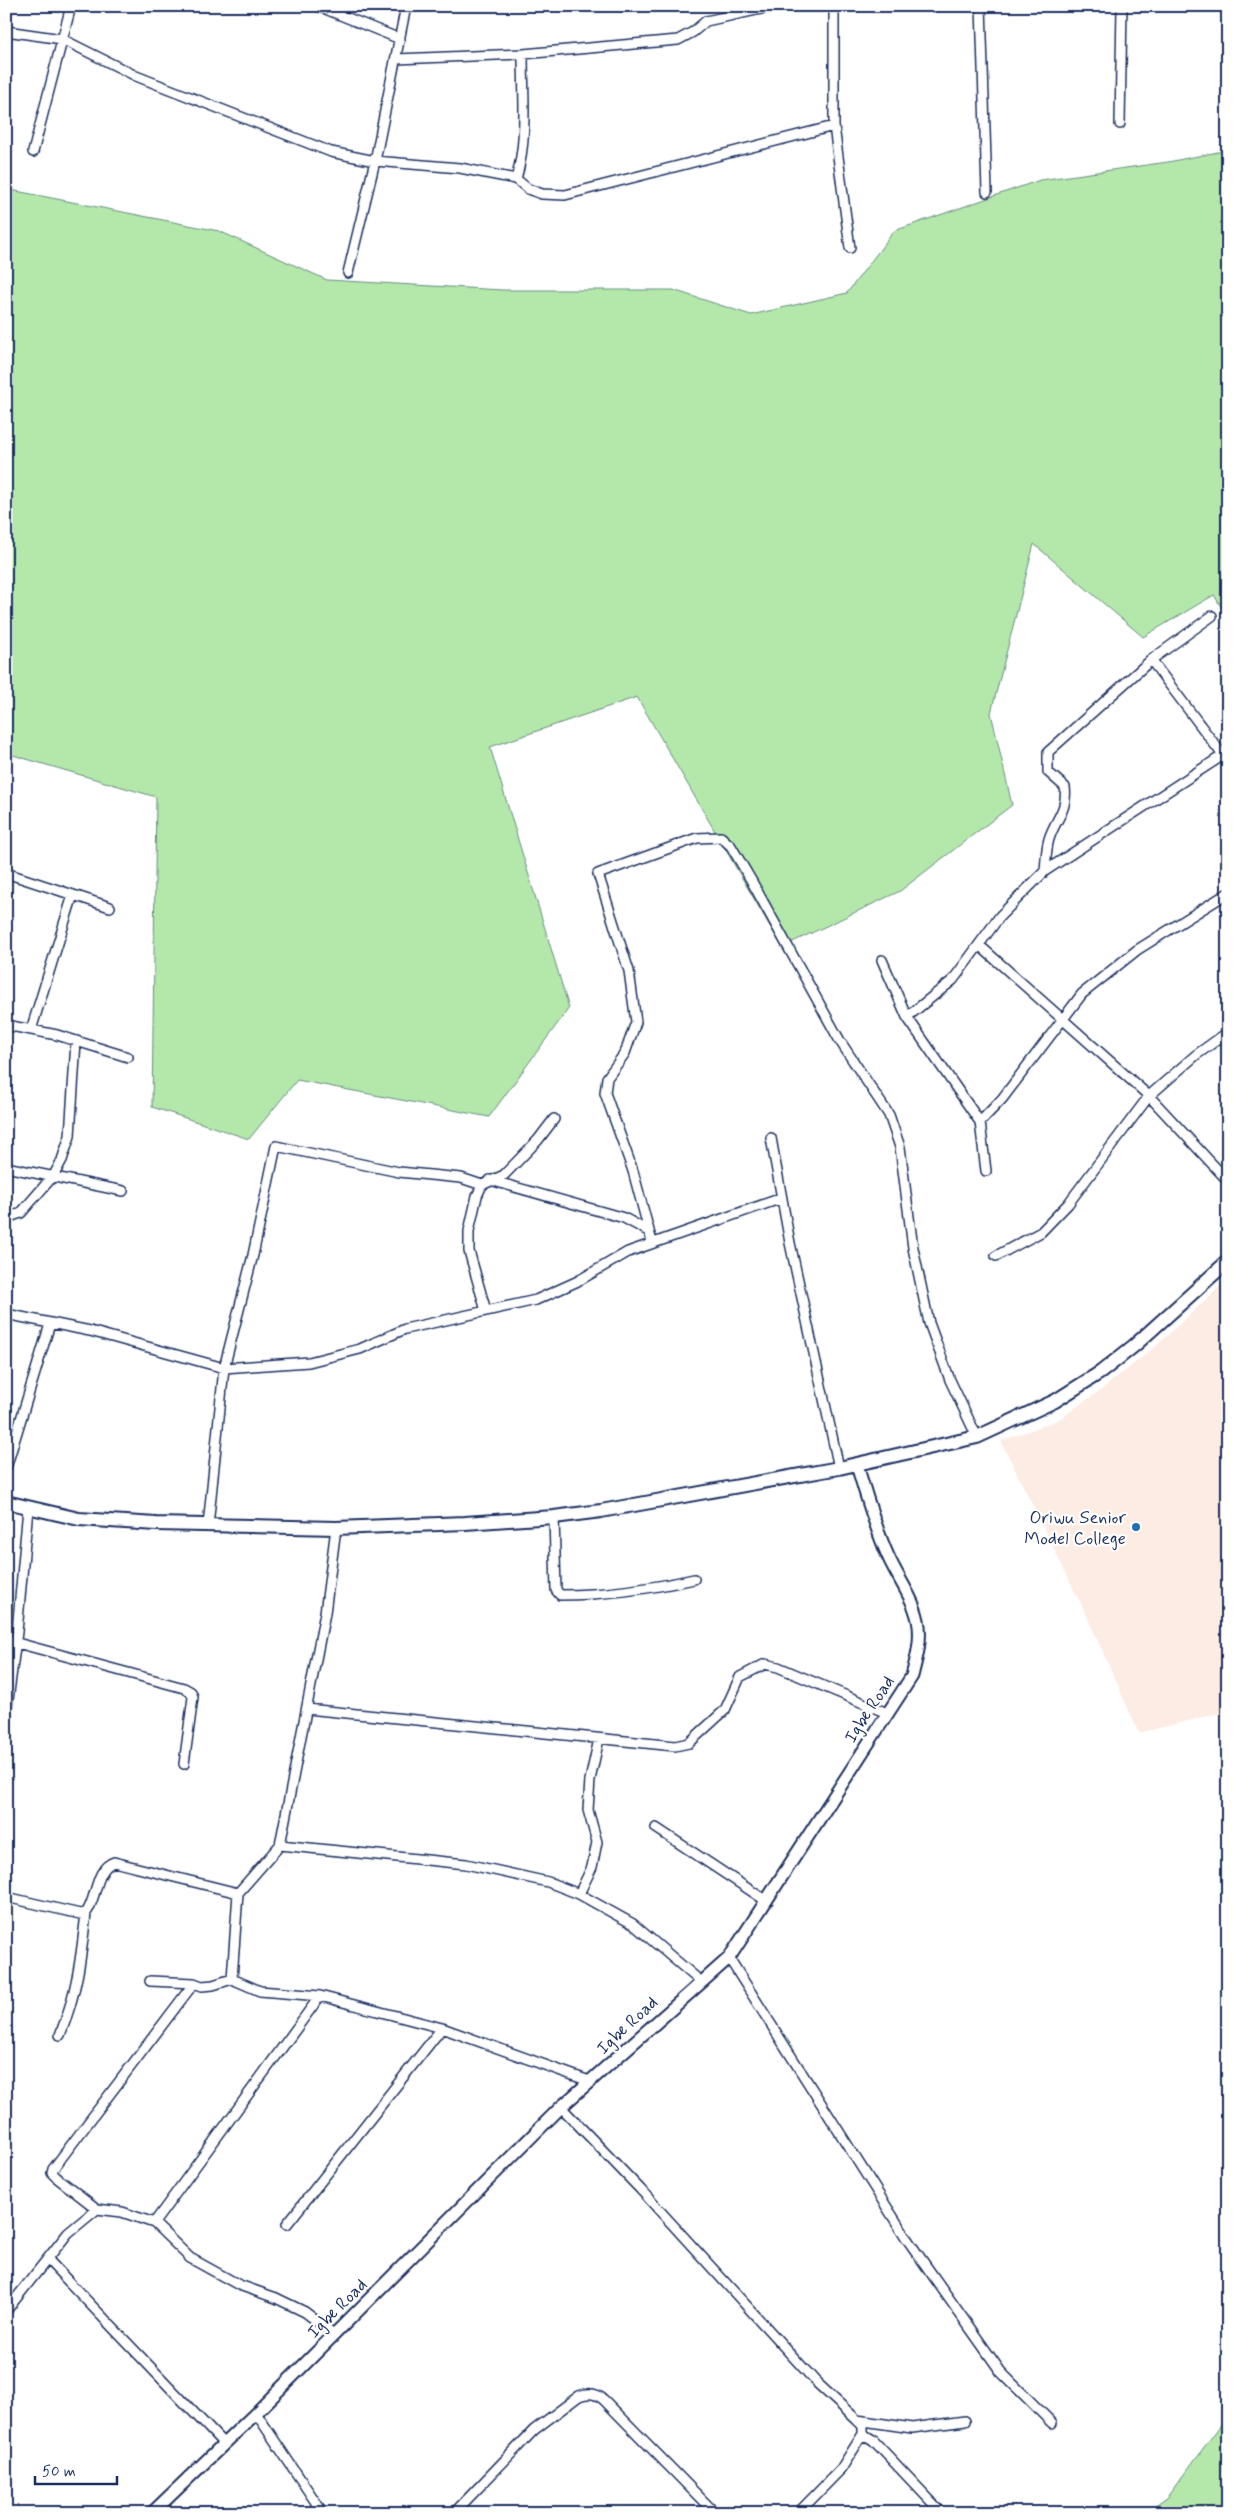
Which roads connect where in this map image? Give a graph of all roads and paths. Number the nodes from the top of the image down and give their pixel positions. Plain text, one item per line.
1 (71, 6) edge
2 (318, 6) edge
3 (406, 6) edge
4 (775, 6) edge
5 (834, 6) edge
6 (981, 6) edge
7 (1122, 6) edge
8 (6, 31) edge
9 (62, 39) junction
10 (400, 39) junction
11 (523, 54) junction
12 (396, 59) junction
13 (1120, 124) dead end
14 (834, 126) junction
15 (33, 152) dead end
16 (375, 160) junction
17 (516, 179) junction
18 (987, 192) dead end
19 (850, 248) dead end
20 (348, 273) dead end
21 (1212, 616) dead end
22 (1152, 660) junction
23 (1226, 757) edge
24 (1045, 871) junction
25 (6, 873) edge
26 (1228, 893) edge
27 (73, 895) junction
28 (110, 907) dead end
29 (979, 945) junction
30 (882, 960) dead end
31 (907, 1018) junction
32 (1062, 1020) junction
33 (6, 1025) edge
34 (31, 1030) junction
35 (1228, 1032) edge
36 (76, 1041) junction
37 (128, 1057) dead end
38 (1149, 1096) junction
39 (554, 1119) dead end
40 (980, 1122) junction
41 (771, 1138) dead end
42 (6, 1167) edge
43 (986, 1170) dead end
44 (54, 1175) junction
45 (1228, 1181) edge
46 (486, 1182) junction
47 (123, 1190) dead end
48 (782, 1198) junction
49 (6, 1218) edge
50 (648, 1232) junction
51 (652, 1242) junction
52 (996, 1256) dead end
53 (1228, 1261) edge
54 (6, 1288) edge
55 (486, 1310) junction
56 (6, 1314) edge
57 (50, 1324) junction
58 (224, 1368) junction
59 (977, 1436) junction
60 (857, 1465) junction
61 (6, 1468) edge
62 (838, 1468) junction
63 (6, 1502) edge
64 (28, 1508) junction
65 (554, 1518) junction
66 (208, 1526) junction
67 (336, 1528) junction
68 (694, 1580) dead end
69 (11, 1641) edge
70 (307, 1708) junction
71 (887, 1713) junction
72 (6, 1715) edge
73 (599, 1739) junction
74 (184, 1764) dead end
75 (656, 1828) dead end
76 (280, 1845) junction
77 (238, 1893) junction
78 (579, 1894) junction
79 (6, 1897) edge
80 (765, 1900) junction
81 (86, 1913) junction
82 (728, 1958) junction
83 (232, 1978) junction
84 (150, 1981) dead end
85 (700, 1981) junction
86 (194, 1983) junction
87 (320, 1996) junction
88 (442, 2028) junction
89 (60, 2035) dead end
90 (592, 2082) junction
91 (561, 2107) junction
92 (97, 2209) junction
93 (154, 2224) junction
94 (287, 2224) dead end
95 (48, 2260) junction
96 (6, 2311) edge
97 (335, 2335) junction
98 (256, 2413) junction
99 (857, 2420) junction
100 (965, 2421) dead end
101 (1052, 2423) dead end
102 (863, 2434) junction
103 (224, 2444) junction
104 (152, 2513) edge
105 (323, 2513) edge
106 (454, 2513) edge
107 (715, 2513) edge
108 (798, 2513) edge
109 (942, 2513) edge

1 - 9 street
2 - 10 street
3 - 10 street
4 - 11 street
5 - 14 street
6 - 18 street
7 - 13 street
8 - 9 street
9 - 15 street
9 - 16 street
10 - 12 street
11 - 12 street
11 - 17 street
12 - 16 street
14 - 17 street
14 - 19 street
16 - 17 street
16 - 20 street
21 - 22 street
22 - 23 street
22 - 24 street
23 - 24 street
24 - 29 street
25 - 27 street
26 - 32 street
27 - 28 street
27 - 34 street
29 - 31 street
29 - 32 street
30 - 31 street
31 - 40 street
32 - 38 street
32 - 40 street
33 - 34 street
34 - 36 street
35 - 38 street
36 - 37 street
36 - 44 street
38 - 45 street
38 - 52 street
39 - 46 street
40 - 43 street
41 - 48 street
42 - 44 street
44 - 47 street
44 - 49 street
46 - 50 street
46 - 55 street
46 - 58 street
48 - 51 street
48 - 62 street
50 - 51 street
50 - 59 street
51 - 55 street
53 - 59 main road
54 - 56 street
55 - 58 street
56 - 57 street
57 - 58 street
57 - 61 street
58 - 66 street
59 - 60 main road
60 - 62 main road
60 - 71 street, Igbe Road
62 - 65 main road
63 - 64 main road
64 - 66 main road
64 - 69 street
65 - 67 main road
65 - 68 street
66 - 67 main road
67 - 70 street
69 - 72 street
69 - 74 street
70 - 73 street
70 - 76 street
71 - 73 street
71 - 80 street, Igbe Road
73 - 78 street
75 - 80 street
76 - 77 street
76 - 78 street
77 - 81 street
77 - 83 street
78 - 85 street
79 - 81 street
80 - 82 street, Igbe Road
81 - 89 street
82 - 85 street, Igbe Road
82 - 101 street
83 - 86 street
83 - 87 street
84 - 86 street
85 - 90 street, Igbe Road
86 - 92 street
87 - 88 street
87 - 93 street
88 - 90 street
88 - 94 street
90 - 91 street, Igbe Road
91 - 97 street, Igbe Road
91 - 99 street
92 - 93 street
92 - 95 street
93 - 97 street
95 - 96 street
95 - 103 street
97 - 98 street, Igbe Road
98 - 103 street, Igbe Road
98 - 105 street
99 - 100 street
99 - 102 street
102 - 108 street
102 - 109 street
103 - 104 street, Igbe Road
106 - 107 street

